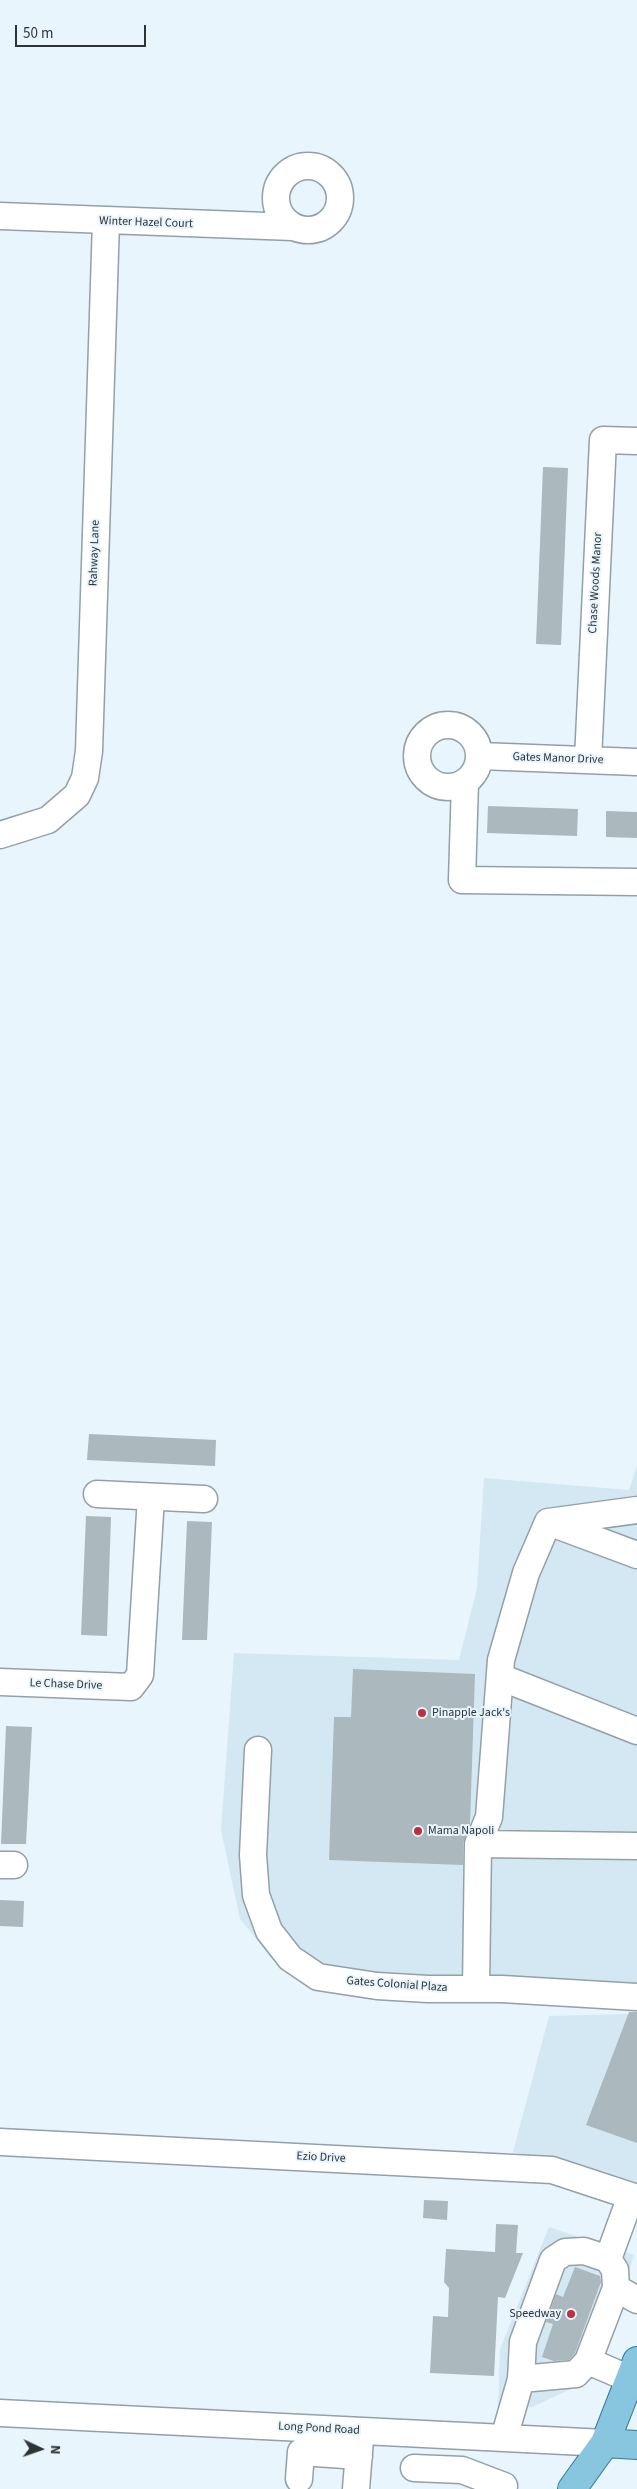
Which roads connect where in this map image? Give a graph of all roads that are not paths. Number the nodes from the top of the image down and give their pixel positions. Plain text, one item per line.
1 (0, 216) edge
2 (106, 221) junction
3 (293, 227) dead end
4 (637, 441) edge
5 (480, 756) junction
6 (588, 760) junction
7 (637, 762) edge
8 (465, 782) junction
9 (0, 835) edge
10 (637, 882) edge
11 (97, 1494) dead end
12 (151, 1497) junction
13 (204, 1499) dead end
14 (637, 1510) edge
15 (548, 1522) junction
16 (637, 1555) edge
17 (500, 1677) junction
18 (0, 1682) edge
19 (637, 1731) edge
20 (258, 1750) dead end
21 (478, 1844) junction
22 (637, 1846) edge
23 (476, 1989) junction
24 (637, 1997) edge
25 (0, 2142) edge
26 (634, 2197) edge
27 (608, 2259) junction
28 (626, 2294) edge
29 (588, 2361) junction
30 (633, 2370) edge
31 (521, 2379) junction
32 (0, 2413) edge
33 (361, 2431) junction
34 (415, 2433) junction
35 (504, 2438) junction
36 (302, 2440) junction
37 (605, 2443) junction
38 (637, 2445) edge
39 (359, 2456) junction
40 (414, 2478) edge
41 (299, 2479) dead end
42 (356, 2489) edge
43 (438, 2489) edge
44 (503, 2489) edge
45 (572, 2489) edge

1 - 2 street, Winter Hazel Court
2 - 3 street, Winter Hazel Court
2 - 9 street, Rahway Lane
4 - 6 street, Chase Woods Manor
5 - 6 street, Gates Manor Drive
5 - 8 street
5 - 8 street
6 - 7 street, Gates Manor Drive
8 - 10 street
11 - 12 street
12 - 13 street
12 - 18 street, Le Chase Drive
14 - 15 street
15 - 16 street
15 - 17 street
17 - 19 street
17 - 21 street
20 - 23 street, Gates Colonial Plaza
21 - 22 street
21 - 23 street
23 - 24 street, Gates Colonial Plaza
25 - 26 street, Ezio Drive
26 - 27 street
27 - 28 street
27 - 31 street
28 - 29 street
29 - 30 street
29 - 31 street
30 - 37 main road
31 - 35 street
32 - 36 street, Long Pond Road
33 - 34 street, Long Pond Road
33 - 36 street, Long Pond Road
33 - 39 street
34 - 35 street, Long Pond Road
34 - 40 street
35 - 37 street, Long Pond Road
36 - 39 street
36 - 41 street
37 - 38 main road, Long Pond Road
37 - 45 main road
39 - 42 street
40 - 43 street
40 - 44 street

